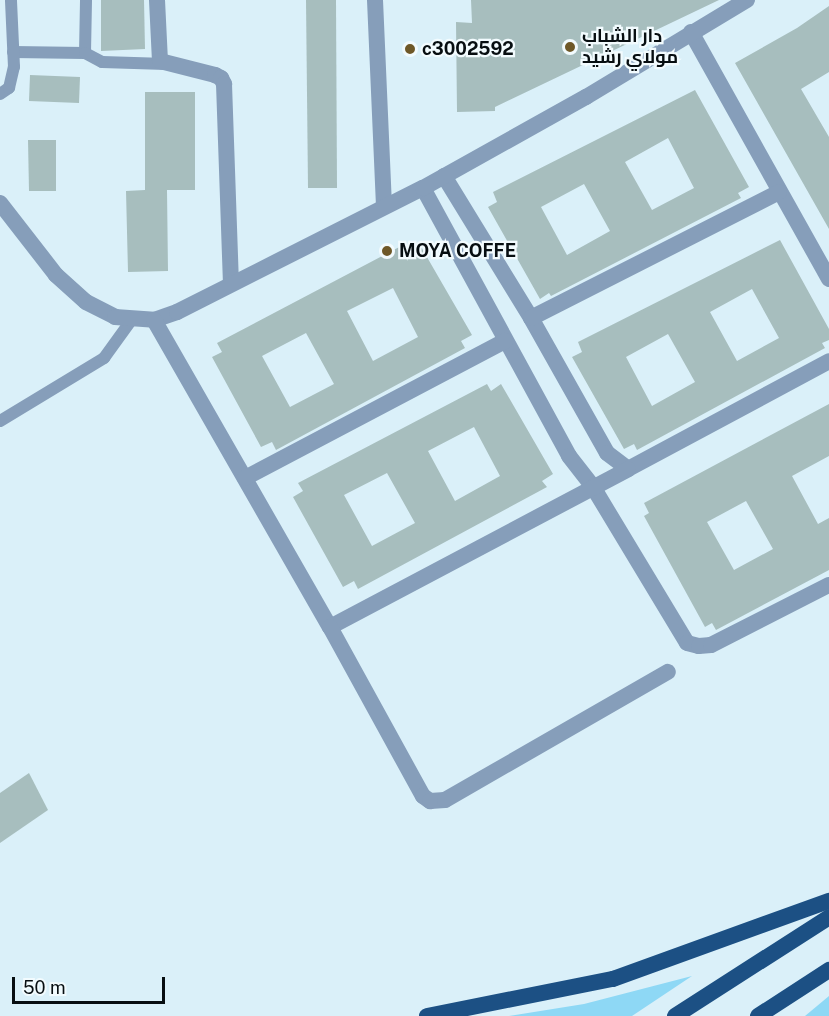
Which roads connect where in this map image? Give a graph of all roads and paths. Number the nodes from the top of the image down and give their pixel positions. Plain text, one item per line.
1 (11, 0) edge
2 (86, 0) edge
3 (157, 0) edge
4 (375, 0) edge
5 (747, 0) edge
6 (691, 32) junction
7 (13, 52) junction
8 (85, 53) junction
9 (166, 64) junction
10 (0, 94) edge
11 (444, 176) junction
12 (423, 188) junction
13 (779, 192) junction
14 (0, 203) edge
15 (384, 207) junction
16 (829, 279) edge
17 (231, 283) junction
18 (133, 318) junction
19 (531, 318) junction
20 (154, 320) junction
21 (505, 341) junction
22 (829, 361) edge
23 (0, 421) edge
24 (628, 469) junction
25 (245, 477) junction
26 (593, 487) junction
27 (829, 585) edge
28 (330, 627) junction
29 (668, 672) dead end
30 (829, 902) edge
31 (829, 917) edge
32 (829, 970) edge
33 (829, 978) edge
34 (427, 1016) edge
35 (675, 1016) edge
36 (758, 1016) edge
37 (779, 1016) edge

1 - 7 lane
2 - 8 lane
3 - 9 street
4 - 15 street
5 - 6 street
6 - 11 street
6 - 13 street
7 - 8 lane
7 - 10 lane
8 - 9 lane
9 - 17 street
11 - 12 street
11 - 19 street
12 - 15 street
12 - 21 street
13 - 16 street
13 - 19 street
14 - 18 street
15 - 17 street
17 - 20 street
18 - 20 street
18 - 23 lane
19 - 24 street
20 - 25 street
21 - 25 street
21 - 26 street
22 - 24 street
24 - 26 street
25 - 28 street
26 - 27 street
26 - 28 street
28 - 29 street
30 - 34 highway
31 - 35 highway
32 - 36 highway
33 - 37 highway

